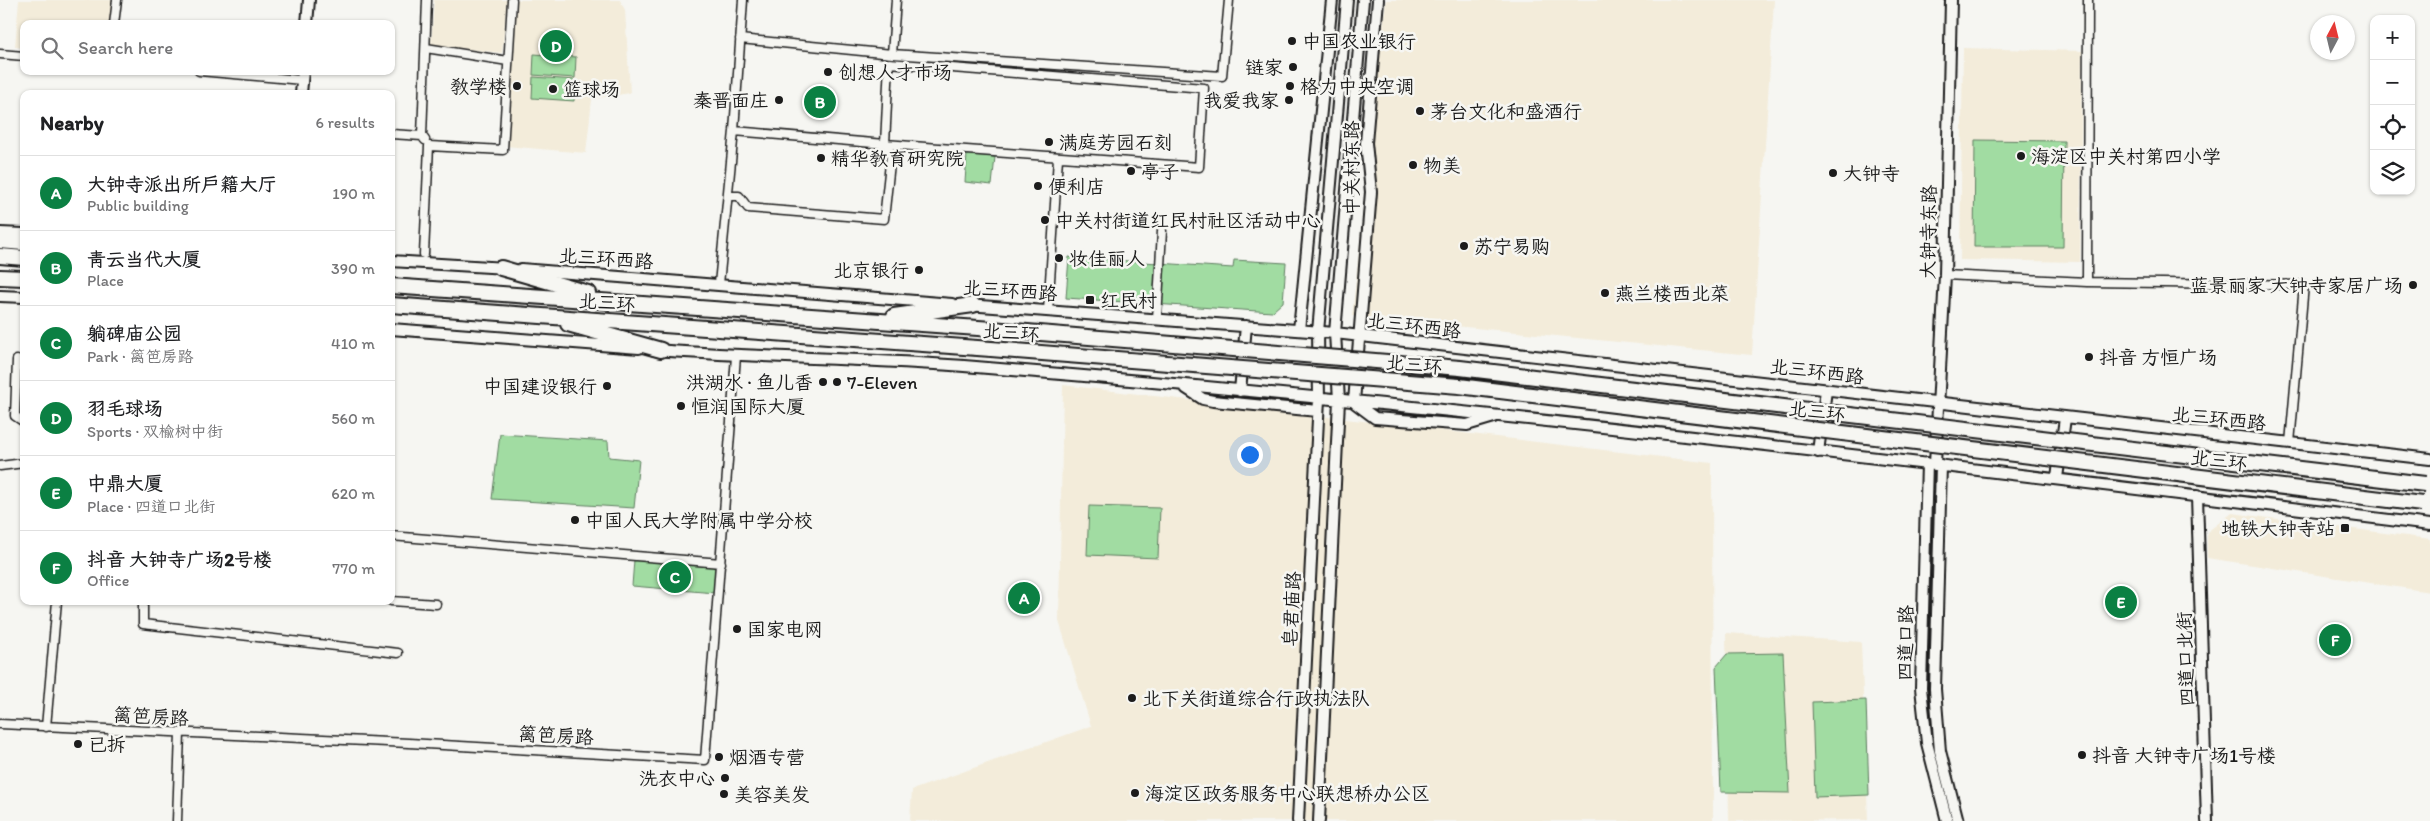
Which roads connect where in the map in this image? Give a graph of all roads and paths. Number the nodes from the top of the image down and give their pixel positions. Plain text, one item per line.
1 (116, 0) edge
2 (308, 0) edge
3 (427, 0) edge
4 (512, 0) edge
5 (743, 0) edge
6 (896, 0) edge
7 (1229, 0) edge
8 (1332, 0) edge
9 (1347, 0) edge
10 (1363, 0) edge
11 (1378, 0) edge
12 (1951, 0) edge
13 (2088, 0) edge
14 (114, 20) edge
15 (306, 20) edge
16 (740, 40) junction
17 (426, 48) junction
18 (0, 54) edge
19 (892, 54) junction
20 (20, 56) edge
21 (508, 61) junction
22 (281, 75) edge
23 (302, 76) edge
24 (301, 90) edge
25 (734, 131) junction
26 (395, 134) edge
27 (422, 136) junction
28 (885, 144) junction
29 (429, 146) junction
30 (1058, 158) junction
31 (728, 196) junction
32 (1162, 231) dead end
33 (0, 233) edge
34 (20, 234) edge
35 (0, 241) edge
36 (20, 243) edge
37 (424, 254) dead end
38 (0, 256) edge
39 (20, 258) edge
40 (395, 261) edge
41 (501, 268) junction
42 (1945, 275) junction
43 (0, 276) edge
44 (20, 278) edge
45 (2087, 282) junction
46 (719, 284) junction
47 (395, 285) edge
48 (0, 296) edge
49 (20, 297) edge
50 (612, 300) junction
51 (395, 305) edge
52 (973, 305) junction
53 (418, 307) junction
54 (395, 310) edge
55 (1048, 310) junction
56 (541, 316) junction
57 (1157, 319) junction
58 (863, 320) junction
59 (1246, 326) junction
60 (395, 329) edge
61 (1299, 330) junction
62 (1318, 332) junction
63 (1335, 333) junction
64 (1360, 336) junction
65 (661, 350) junction
66 (736, 356) junction
67 (1243, 358) junction
68 (17, 360) dead end
69 (1319, 365) junction
70 (1337, 366) junction
71 (1357, 368) junction
72 (1183, 386) junction
73 (1826, 390) junction
74 (1240, 391) junction
75 (1319, 399) junction
76 (1339, 400) junction
77 (1354, 402) junction
78 (1939, 403) junction
79 (1318, 411) junction
80 (2065, 418) junction
81 (20, 419) edge
82 (2290, 443) junction
83 (1818, 452) junction
84 (2430, 459) edge
85 (20, 464) edge
86 (1934, 464) junction
87 (0, 466) edge
88 (2057, 478) junction
89 (2427, 485) edge
90 (2197, 496) junction
91 (2426, 504) edge
92 (2430, 525) edge
93 (395, 536) edge
94 (721, 563) junction
95 (395, 600) edge
96 (436, 604) dead end
97 (57, 605) edge
98 (143, 605) edge
99 (398, 653) dead end
100 (0, 724) edge
101 (46, 727) junction
102 (180, 733) junction
103 (177, 821) edge
104 (1298, 821) edge
105 (1319, 821) edge
106 (1947, 821) edge
107 (1958, 821) edge
108 (2207, 821) edge

1 - 14 street
2 - 15 street
3 - 17 street
4 - 21 street
5 - 16 street
6 - 19 street
7 - 19 street
8 - 61 street, 中关村东路
9 - 62 street, 中关村东路
10 - 63 street, 中关村东路
11 - 64 street, 中关村东路
12 - 42 street, 大钟寺东路
13 - 45 street
16 - 19 street
16 - 25 street
17 - 21 street
17 - 27 street
18 - 20 street
21 - 29 street
22 - 23 street
23 - 24 street
25 - 28 street
25 - 31 street
26 - 27 street
27 - 29 street
28 - 30 street
28 - 30 street
28 - 31 street
29 - 37 street
30 - 55 street
31 - 46 street
32 - 57 street
33 - 34 street
35 - 36 highway
38 - 39 highway
40 - 41 street, 北三环西路
41 - 46 street, 北三环西路
41 - 50 highway
42 - 45 street
42 - 78 street, 大钟寺东路
43 - 44 highway
45 - 82 street
46 - 52 street, 北三环西路
47 - 50 highway, 北三环
48 - 49 street
50 - 58 highway, 北三环
51 - 53 highway, 北三环
52 - 55 street, 北三环西路
52 - 58 highway
53 - 54 highway
53 - 56 highway, 北三环
55 - 57 street, 北三环西路
56 - 65 highway
56 - 91 highway, 北三环, bridge
57 - 59 street, 北三环西路
58 - 89 highway, 北三环, bridge
59 - 61 street, 北三环西路
59 - 67 street
60 - 65 street
61 - 62 street, 北三环西路
62 - 63 street, 北三环西路
62 - 69 street, 中关村东路
63 - 64 street, 北三环西路
63 - 70 street, 中关村东路
64 - 71 street, 中关村东路
64 - 73 street, 北三环西路
65 - 66 street
66 - 72 street
66 - 94 street, 篱笆房路
67 - 69 street
67 - 74 street
68 - 81 street
69 - 70 street
69 - 75 street, 皂君庙路
70 - 71 street
70 - 76 street, 皂君庙路
71 - 77 street, 中关村东路
72 - 74 street
72 - 79 street
73 - 78 street, 北三环西路
73 - 83 street
74 - 75 street
75 - 76 street
75 - 79 street, 皂君庙路
76 - 77 street
76 - 105 street, 皂君庙路
77 - 83 street
78 - 80 street, 北三环西路
78 - 86 street, 大钟寺东路
79 - 104 street, 皂君庙路
80 - 82 street, 北三环西路
80 - 88 street
82 - 84 street, 北三环西路
83 - 86 street
85 - 87 street
86 - 88 street
86 - 106 street, 四道口路
86 - 107 street, 四道口路
88 - 90 street
90 - 92 street
90 - 108 street, 四道口北街
93 - 94 street
94 - 102 street, 篱笆房路
95 - 96 street
97 - 101 street
98 - 99 street
100 - 101 street, 篱笆房路
101 - 102 street, 篱笆房路
102 - 103 street

